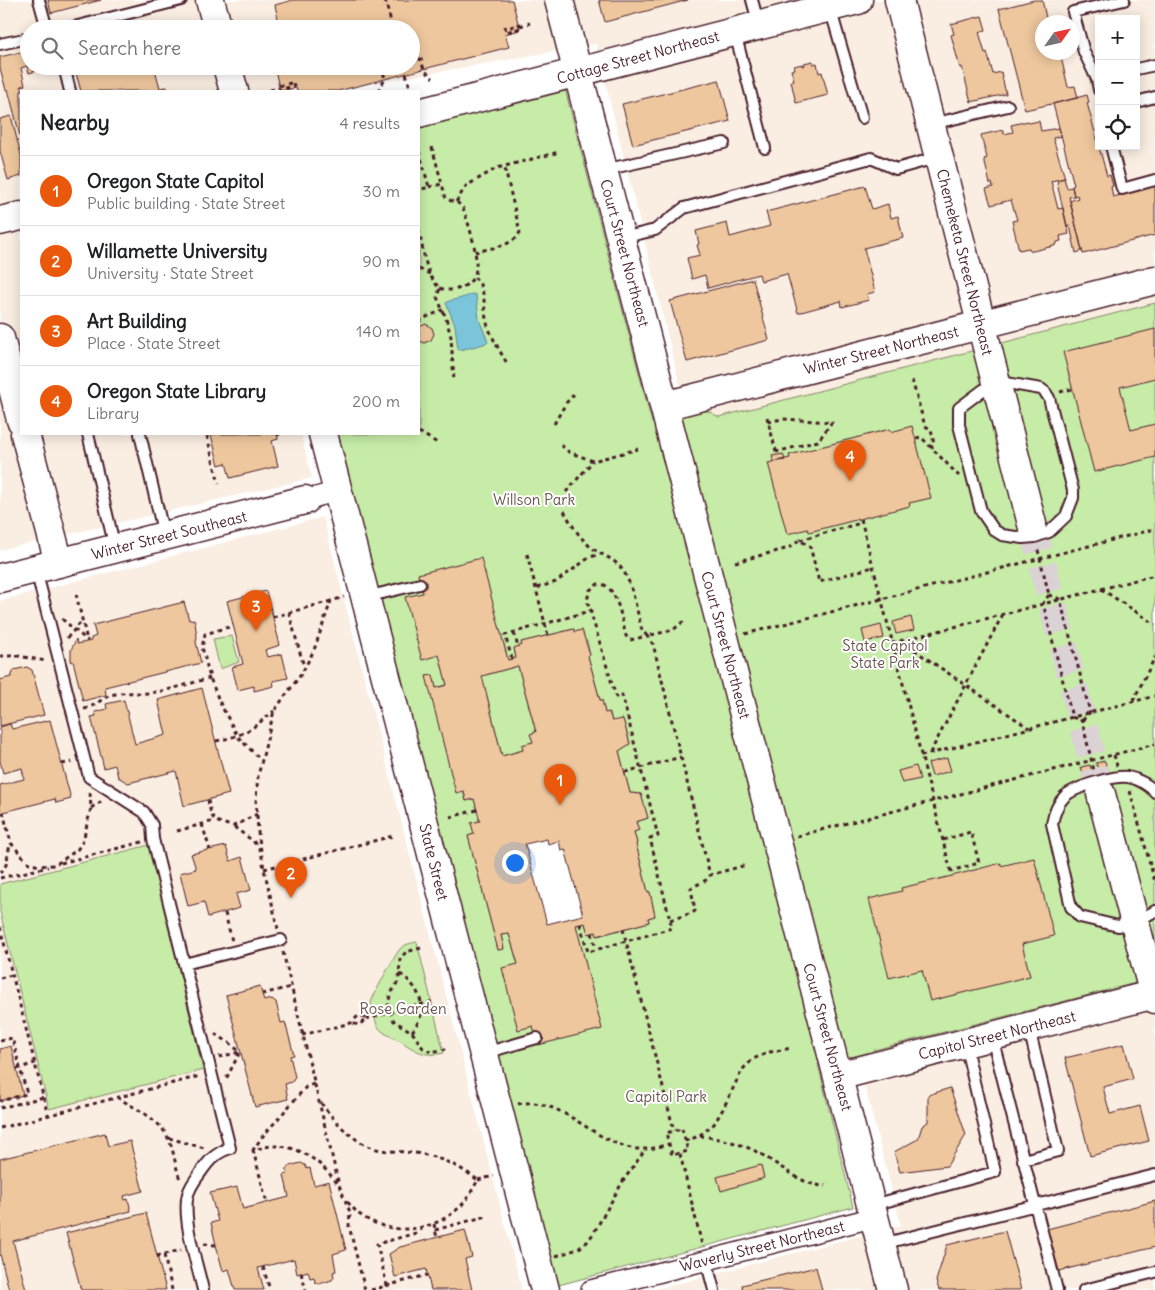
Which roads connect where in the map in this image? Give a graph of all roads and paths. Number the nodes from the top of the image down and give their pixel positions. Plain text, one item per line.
1 (39, 0) edge
2 (181, 0) edge
3 (210, 0) edge
4 (386, 0) edge
5 (559, 0) edge
6 (752, 0) edge
7 (858, 0) edge
8 (899, 0) edge
9 (1124, 0) edge
10 (830, 7) junction
11 (45, 20) edge
12 (102, 20) edge
13 (216, 20) edge
14 (391, 20) edge
15 (530, 23) dead end
16 (506, 27) dead end
17 (747, 29) junction
18 (20, 40) edge
19 (0, 44) edge
20 (420, 59) edge
21 (1155, 65) edge
22 (1140, 68) edge
23 (578, 73) junction
24 (66, 75) edge
25 (230, 75) edge
26 (384, 75) edge
27 (407, 75) edge
28 (1095, 76) edge
29 (433, 78) dead end
30 (292, 82) dead end
31 (70, 90) edge
32 (234, 90) edge
33 (270, 90) edge
34 (379, 90) edge
35 (411, 90) edge
36 (1155, 97) edge
37 (1140, 101) edge
38 (1008, 106) dead end
39 (420, 113) edge
40 (862, 118) dead end
41 (931, 124) junction
42 (724, 143) dead end
43 (432, 147) dead end
44 (765, 148) dead end
45 (1112, 150) edge
46 (559, 152) dead end
47 (420, 155) edge
48 (940, 156) junction
49 (504, 165) junction
50 (604, 171) junction
51 (1155, 180) edge
52 (442, 184) junction
53 (429, 187) junction
54 (420, 190) edge
55 (456, 202) junction
56 (20, 216) edge
57 (0, 221) edge
58 (420, 234) edge
59 (621, 238) junction
60 (475, 252) junction
61 (420, 270) edge
62 (431, 275) junction
63 (474, 277) junction
64 (1155, 280) edge
65 (440, 288) junction
66 (442, 310) junction
67 (420, 321) edge
68 (980, 325) junction
69 (0, 338) edge
70 (508, 365) dead end
71 (912, 380) dead end
72 (995, 381) junction
73 (454, 382) dead end
74 (576, 392) dead end
75 (664, 406) junction
76 (18, 411) edge
77 (554, 424) dead end
78 (420, 433) edge
79 (22, 435) edge
80 (88, 435) edge
81 (140, 435) edge
82 (323, 435) edge
83 (207, 436) dead end
84 (916, 438) dead end
85 (439, 444) dead end
86 (561, 445) dead end
87 (931, 448) junction
88 (638, 450) dead end
89 (777, 454) joint
90 (593, 461) junction
91 (973, 481) junction
92 (219, 484) dead end
93 (338, 491) junction
94 (566, 492) dead end
95 (305, 500) joint
96 (564, 511) dead end
97 (1155, 529) edge
98 (1033, 530) junction
99 (164, 536) junction
100 (799, 540) junction
101 (115, 549) junction
102 (527, 554) dead end
103 (602, 554) junction
104 (1040, 558) junction
105 (735, 562) dead end
106 (47, 566) junction
107 (873, 567) junction
108 (1155, 574) edge
109 (0, 578) edge
110 (420, 584) dead end
111 (537, 588) junction
112 (1100, 589) junction
113 (76, 594) dead end
114 (365, 594) junction
115 (1049, 595) junction
116 (881, 599) junction
117 (1060, 599) junction
118 (331, 601) junction
119 (44, 602) junction
120 (1043, 603) junction
121 (594, 608) dead end
122 (590, 611) junction
123 (289, 613) junction
124 (1004, 613) junction
125 (273, 617) dead end
126 (684, 621) dead end
127 (545, 624) junction
128 (1155, 624) edge
129 (229, 627) dead end
130 (514, 633) junction
131 (548, 635) dead end
132 (647, 636) junction
133 (725, 639) junction
134 (900, 641) junction
135 (892, 643) junction
136 (518, 647) dead end
137 (0, 656) edge
138 (1155, 656) edge
139 (512, 659) dead end
140 (60, 662) junction
141 (304, 667) junction
142 (210, 678) junction
143 (966, 685) junction
144 (1155, 696) edge
145 (1132, 702) junction
146 (274, 711) junction
147 (73, 712) junction
148 (1090, 712) junction
149 (1072, 717) junction
150 (1082, 721) junction
151 (1029, 728) junction
152 (238, 737) junction
153 (216, 741) dead end
154 (1155, 744) edge
155 (930, 753) junction
156 (1114, 754) junction
157 (921, 756) junction
158 (681, 757) junction
159 (1092, 760) junction
160 (262, 761) junction
161 (641, 767) junction
162 (625, 772) dead end
163 (89, 777) junction
164 (1106, 784) junction
165 (1155, 792) edge
166 (208, 800) dead end
167 (933, 801) junction
168 (477, 810) dead end
169 (3, 812) dead end
170 (257, 814) junction
171 (450, 817) dead end
172 (214, 821) junction
173 (202, 824) junction
174 (234, 826) junction
175 (177, 831) dead end
176 (393, 836) dead end
177 (943, 840) junction
178 (777, 841) junction
179 (11, 844) junction
180 (124, 847) dead end
181 (210, 850) dead end
182 (262, 854) junction
183 (55, 865) junction
184 (746, 865) dead end
185 (264, 869) junction
186 (0, 873) edge
187 (710, 875) junction
188 (0, 878) edge
189 (1155, 882) edge
190 (225, 912) dead end
191 (1145, 917) edge
192 (670, 920) junction
193 (580, 924) dead end
194 (0, 927) edge
195 (623, 929) dead end
196 (592, 933) dead end
197 (281, 940) junction
198 (626, 941) junction
199 (2, 944) edge
200 (421, 948) dead end
201 (596, 949) junction
202 (235, 951) junction
203 (184, 964) junction
204 (400, 974) junction
205 (12, 975) junction
206 (0, 978) edge
207 (291, 987) junction
208 (262, 994) dead end
209 (1155, 996) edge
210 (434, 1001) dead end
211 (421, 1005) junction
212 (390, 1013) junction
213 (366, 1019) junction
214 (351, 1023) junction
215 (1028, 1027) junction
216 (200, 1031) junction
217 (412, 1032) junction
218 (302, 1035) junction
219 (991, 1036) junction
220 (537, 1038) dead end
221 (0, 1041) edge
222 (965, 1043) junction
223 (791, 1048) dead end
224 (446, 1049) dead end
225 (240, 1052) junction
226 (484, 1053) junction
227 (222, 1057) dead end
228 (35, 1063) junction
229 (18, 1068) junction
230 (838, 1076) junction
231 (190, 1078) dead end
232 (314, 1084) junction
233 (215, 1087) junction
234 (44, 1097) junction
235 (117, 1097) junction
236 (0, 1101) edge
237 (319, 1101) junction
238 (0, 1108) edge
239 (498, 1108) junction
240 (48, 1115) junction
241 (0, 1128) edge
242 (674, 1131) junction
243 (699, 1136) junction
244 (168, 1138) junction
245 (685, 1141) junction
246 (669, 1144) junction
247 (646, 1149) junction
248 (253, 1150) junction
249 (218, 1152) junction
250 (680, 1154) junction
251 (1023, 1160) junction
252 (1155, 1175) edge
253 (339, 1185) junction
254 (826, 1186) dead end
255 (343, 1197) junction
256 (187, 1199) junction
257 (267, 1202) dead end
258 (1035, 1205) junction
259 (873, 1211) junction
260 (488, 1216) dead end
261 (434, 1224) junction
262 (424, 1228) junction
263 (435, 1230) junction
264 (437, 1238) dead end
265 (882, 1244) junction
266 (164, 1255) dead end
267 (706, 1260) junction
268 (537, 1261) junction
269 (263, 1267) dead end
270 (1155, 1272) edge
271 (302, 1273) dead end
272 (428, 1275) dead end
273 (387, 1286) junction
274 (379, 1289) edge
275 (172, 1290) edge
276 (203, 1290) edge
277 (270, 1290) edge
278 (306, 1290) edge
279 (365, 1290) edge
280 (371, 1290) edge
281 (545, 1290) edge
282 (591, 1290) edge
283 (714, 1290) edge
284 (894, 1290) edge
285 (1057, 1290) edge
286 (1084, 1290) edge

1 - 11 lane
2 - 12 lane
3 - 13 street
4 - 14 path
5 - 23 street, Court Street Northeast
6 - 17 lane
7 - 10 street, Cottage Street Northeast
8 - 41 street, Chemeketa Street Northeast
9 - 28 lane
10 - 17 street, Cottage Street Northeast
10 - 40 lane
15 - 16 path
17 - 23 street, Cottage Street Northeast
17 - 44 lane
18 - 19 lane
20 - 29 path
21 - 22 lane
23 - 39 street, Cottage Street Northeast
23 - 50 street, Court Street Northeast
24 - 31 lane
25 - 32 street
26 - 34 path
27 - 35 path
30 - 33 path
36 - 37 lane
38 - 41 lane
41 - 48 street, Chemeketa Street Northeast
42 - 50 lane
43 - 52 path
45 - 51 lane
46 - 49 path
47 - 53 path
48 - 59 lane
48 - 68 street, Chemeketa Street Northeast
49 - 55 path
49 - 60 path
50 - 59 street, Court Street Northeast
52 - 53 path
52 - 55 path
53 - 54 path
55 - 60 path
56 - 57 street
58 - 62 path
59 - 75 street, Court Street Northeast
60 - 63 path
61 - 62 path
62 - 65 path
63 - 65 path
63 - 70 path
64 - 68 street, Winter Street Northeast
65 - 66 path
66 - 67 path
66 - 73 path
68 - 72 street, Chemeketa Street Northeast
68 - 75 street, Winter Street Northeast
69 - 76 street
71 - 87 path
72 - 91 lane
72 - 98 street, Chemeketa Street Northeast
72 - 98 lane
74 - 77 path
75 - 133 street, Court Street Northeast
78 - 85 path
79 - 106 street
80 - 101 lane
81 - 99 lane
82 - 93 street, State Street
83 - 92 path
84 - 87 path
86 - 90 path
87 - 91 path
88 - 90 path
89 - 89 path
90 - 94 path
91 - 98 lane
93 - 95 street, Winter Street Southeast
93 - 114 street, State Street
95 - 99 street, Winter Street Southeast
96 - 103 path
97 - 104 path
98 - 104 path
99 - 101 street, Winter Street Southeast
100 - 105 path
100 - 107 path
100 - 107 path
101 - 106 street, Winter Street Southeast
102 - 111 path
103 - 111 path
103 - 132 path
104 - 115 path
104 - 116 path
106 - 109 street, Winter Street Southeast
106 - 119 lane
107 - 116 path
108 - 112 path
110 - 114 lane
111 - 127 path
112 - 117 path
112 - 128 path
113 - 119 path
114 - 118 path
114 - 226 street, State Street
115 - 117 path
115 - 120 path
116 - 133 path
116 - 135 path
117 - 120 path
117 - 148 path
118 - 123 path
118 - 141 path
119 - 140 lane
120 - 124 path
120 - 149 path
121 - 122 path
122 - 127 path
122 - 132 path
122 - 161 path
123 - 125 path
123 - 141 path
124 - 134 path
124 - 143 path
126 - 132 path
127 - 130 path
127 - 131 path
129 - 142 path
130 - 136 path
130 - 139 path
132 - 158 path
133 - 178 street, Court Street Northeast
134 - 135 path
134 - 143 path
135 - 157 path
137 - 140 path
138 - 145 path
140 - 147 lane
141 - 146 path
142 - 147 path
142 - 152 path
143 - 151 path
143 - 155 path
144 - 145 path
145 - 148 path
146 - 152 path
146 - 160 path
147 - 163 lane
148 - 149 path
148 - 150 path
149 - 150 path
149 - 151 path
150 - 159 path
151 - 155 path
152 - 153 path
152 - 160 path
154 - 156 path
155 - 157 path
156 - 159 path
156 - 164 path
157 - 167 path
158 - 161 path
158 - 187 path
159 - 164 path
159 - 167 path
160 - 170 path
161 - 162 path
161 - 192 path
163 - 183 path
163 - 203 lane
164 - 165 lane
164 - 189 path
164 - 191 street
164 - 191 lane
166 - 172 path
167 - 177 path
167 - 178 path
168 - 171 path
169 - 179 path
170 - 174 path
170 - 182 path
172 - 173 path
172 - 174 path
173 - 175 path
173 - 181 path
174 - 182 path
176 - 185 path
177 - 177 path
178 - 230 street, Court Street Northeast
179 - 183 path
179 - 186 path
180 - 183 path
182 - 185 path
183 - 188 path
184 - 187 path
185 - 197 path
187 - 192 path
190 - 202 path
191 - 209 street
192 - 198 path
193 - 201 path
194 - 199 path
195 - 198 path
196 - 201 path
197 - 202 lane
197 - 207 path
198 - 201 path
198 - 242 path
199 - 205 path
200 - 204 path
202 - 203 lane
203 - 216 lane
204 - 211 path
204 - 212 path
205 - 206 path
205 - 228 path
207 - 208 path
207 - 218 path
209 - 215 street, Capitol Street Northeast
210 - 211 path
211 - 212 path
211 - 217 path
212 - 213 path
212 - 217 path
213 - 214 path
213 - 214 path
214 - 218 path
215 - 219 street, Capitol Street Northeast
215 - 251 lane
216 - 225 path
216 - 233 lane
217 - 224 path
218 - 232 path
219 - 222 street, Capitol Street Northeast
219 - 251 lane
220 - 226 lane
221 - 229 path
222 - 230 street, Capitol Street Northeast
222 - 259 lane
223 - 243 path
225 - 227 path
225 - 233 path
226 - 239 street, State Street
228 - 229 path
228 - 234 path
229 - 236 path
230 - 259 street, Court Street Northeast
231 - 235 path
232 - 237 path
232 - 248 path
233 - 249 lane
234 - 238 path
234 - 240 path
235 - 240 path
235 - 244 path
237 - 253 path
237 - 261 path
239 - 247 path
239 - 268 street, State Street
240 - 241 path
242 - 245 path
242 - 246 path
243 - 245 path
243 - 254 path
244 - 249 path
244 - 256 path
245 - 250 path
246 - 247 path
246 - 250 path
247 - 268 path
248 - 253 path
248 - 257 path
249 - 256 lane
250 - 267 path
251 - 258 lane
252 - 258 lane
253 - 255 path
255 - 262 path
255 - 279 path
256 - 276 lane
258 - 265 lane
258 - 285 lane
259 - 265 street, Court Street Northeast
259 - 267 street, Waverly Street Northeast
260 - 263 path
261 - 262 path
261 - 263 path
262 - 273 path
263 - 264 path
265 - 284 street, Court Street Northeast
266 - 275 path
267 - 282 street, Waverly Street Northeast
267 - 283 lane
268 - 281 street, State Street
269 - 277 path
270 - 286 lane
271 - 278 path
272 - 273 path
273 - 274 path
274 - 280 path

